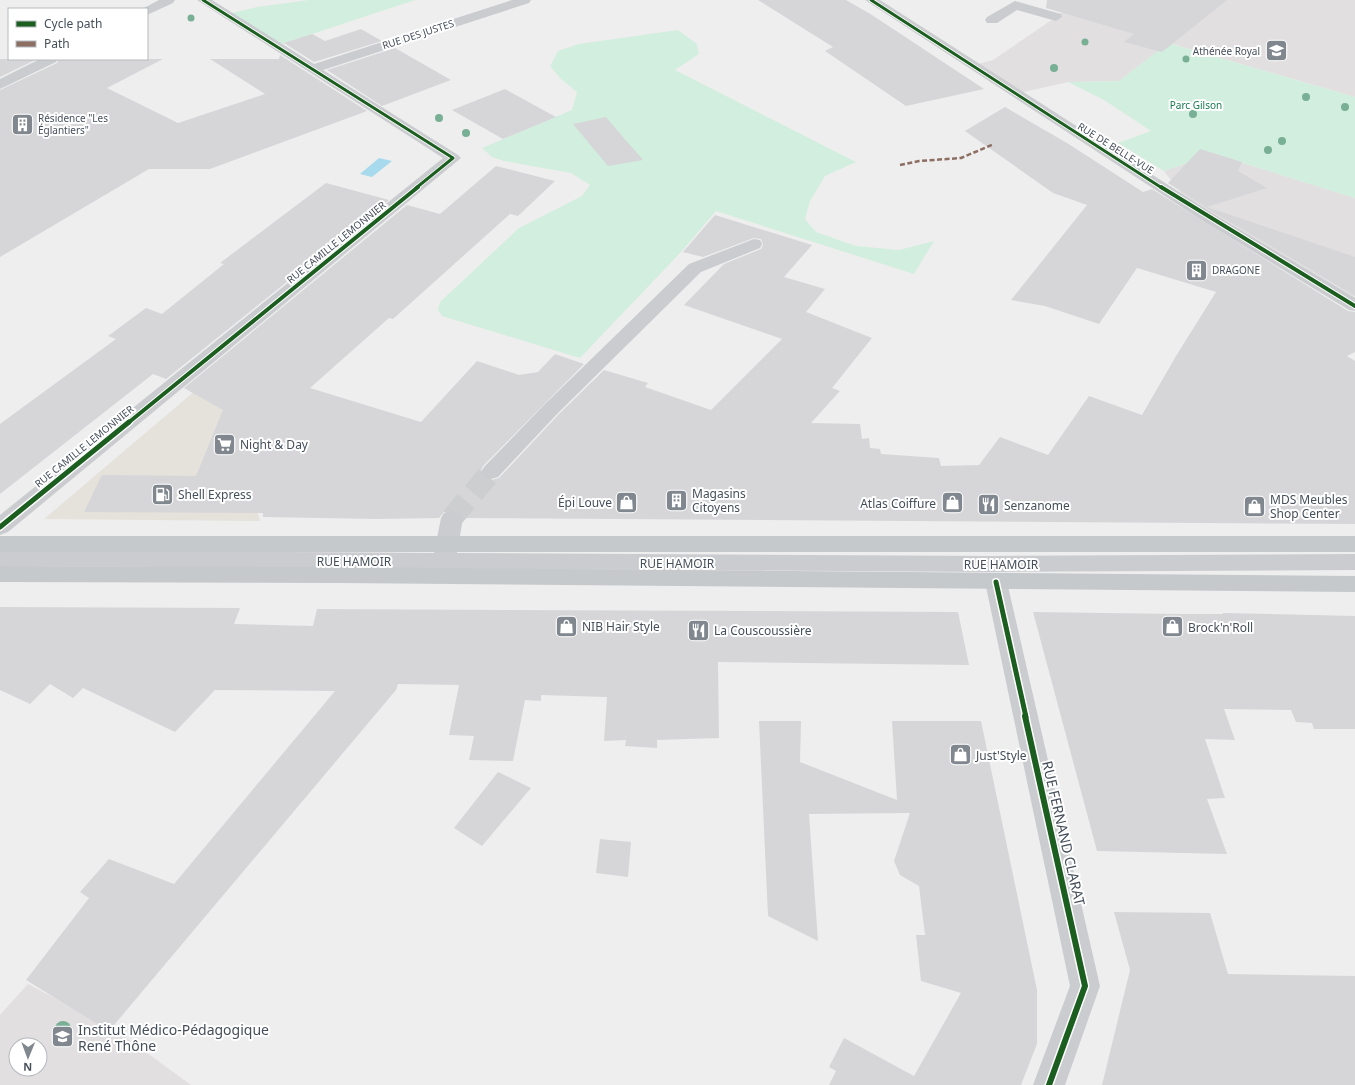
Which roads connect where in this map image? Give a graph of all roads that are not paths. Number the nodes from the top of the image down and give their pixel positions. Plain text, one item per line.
1 (169, 0) edge
2 (203, 0) edge
3 (524, 0) edge
4 (871, 0) edge
5 (1018, 3) edge
6 (148, 10) edge
7 (1056, 17) dead end
8 (992, 20) dead end
9 (49, 60) edge
10 (312, 69) junction
11 (0, 85) edge
12 (754, 244) dead end
13 (1355, 306) edge
14 (491, 472) tunnel mouth
15 (452, 518) tunnel mouth
16 (0, 527) edge
17 (0, 544) edge
18 (1355, 544) edge
19 (446, 553) junction
20 (0, 558) edge
21 (1355, 562) edge
22 (0, 574) edge
23 (996, 582) junction
24 (1355, 584) edge
25 (1049, 1085) edge

1 - 6 street
2 - 10 street, RUE CAMILLE LEMONNIER
3 - 10 street, RUE DES JUSTES
4 - 13 street, RUE DE BELLE-VUE
5 - 7 street
5 - 8 street
9 - 11 street
10 - 16 street, RUE CAMILLE LEMONNIER
12 - 14 street
15 - 19 street
17 - 19 main road, RUE HAMOIR
18 - 19 main road, RUE HAMOIR
19 - 20 street, RUE HAMOIR
19 - 21 street, RUE HAMOIR
22 - 23 main road, RUE HAMOIR
23 - 24 main road, RUE HAMOIR
23 - 25 street, RUE FERNAND CLARAT

